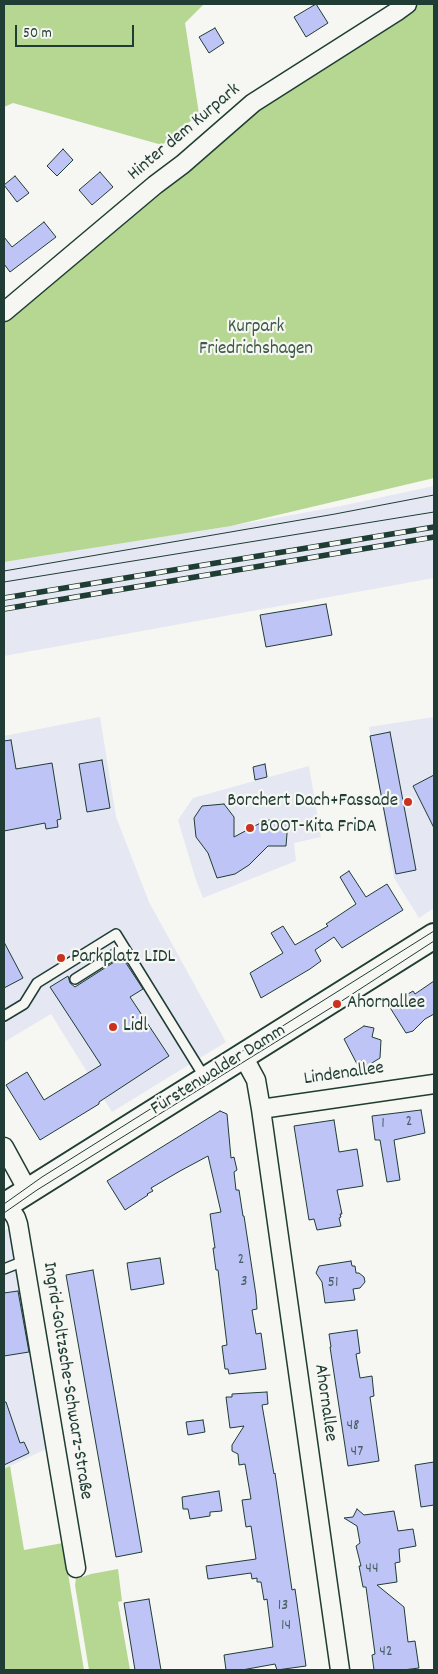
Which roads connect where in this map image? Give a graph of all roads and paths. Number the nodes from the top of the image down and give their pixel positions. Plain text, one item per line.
1 (407, 4) edge
2 (4, 312) edge
3 (434, 936) edge
4 (124, 948) junction
5 (75, 979) dead end
6 (4, 1016) edge
7 (242, 1056) junction
8 (206, 1079) junction
9 (434, 1084) edge
10 (261, 1109) junction
11 (4, 1147) edge
12 (28, 1191) junction
13 (5, 1205) edge
14 (24, 1261) junction
15 (4, 1269) edge
16 (76, 1568) dead end
17 (340, 1670) edge

1 - 2 street, Hinter dem Kurpark
3 - 7 main road, Fürstenwalder Damm
4 - 5 lane
4 - 6 lane
4 - 8 lane
7 - 8 main road, Fürstenwalder Damm
7 - 10 street, Ahornallee
8 - 12 main road, Fürstenwalder Damm
9 - 10 street, Lindenallee
10 - 17 street, Ahornallee
11 - 12 street
12 - 13 main road, Fürstenwalder Damm
13 - 14 street, Ingrid-Goltzsche-Schwarz-Straße
14 - 15 lane
14 - 16 street, Ingrid-Goltzsche-Schwarz-Straße

